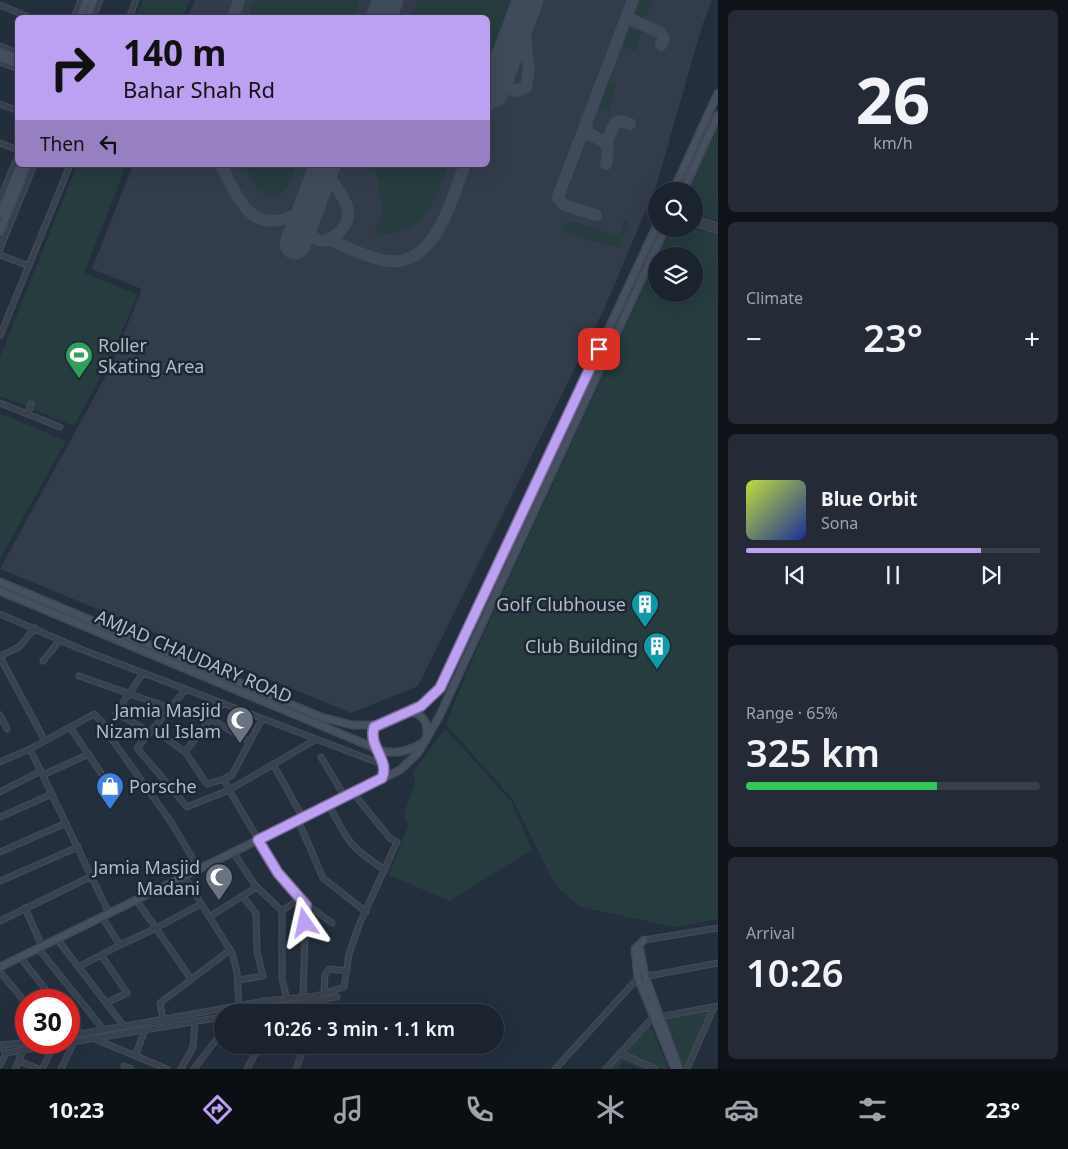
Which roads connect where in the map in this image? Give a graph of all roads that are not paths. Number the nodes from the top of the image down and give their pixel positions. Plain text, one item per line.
1 (81, 0) edge
2 (86, 0) edge
3 (94, 0) edge
4 (100, 0) edge
5 (136, 0) edge
6 (0, 5) edge
7 (24, 15) edge
8 (75, 15) edge
9 (80, 15) edge
10 (88, 15) edge
11 (94, 15) edge
12 (130, 15) edge
13 (0, 46) edge
14 (0, 52) edge
15 (15, 52) edge
16 (15, 57) edge
17 (0, 58) edge
18 (0, 62) edge
19 (15, 64) edge
20 (15, 68) edge
21 (718, 93) edge
22 (0, 104) edge
23 (15, 110) edge
24 (718, 115) edge
25 (0, 143) edge
26 (15, 149) edge
27 (15, 163) edge
28 (19, 167) edge
29 (26, 167) edge
30 (33, 167) edge
31 (69, 167) edge
32 (0, 180) edge
33 (677, 182) edge
34 (687, 182) edge
35 (7, 183) junction
36 (0, 199) edge
37 (0, 214) edge
38 (703, 221) edge
39 (703, 226) edge
40 (718, 226) edge
41 (718, 231) edge
42 (0, 232) edge
43 (651, 237) edge
44 (661, 237) edge
45 (0, 249) edge
46 (0, 255) edge
47 (29, 266) junction
48 (0, 336) edge
49 (0, 403) edge
50 (30, 404) dead end
51 (28, 414) junction
52 (60, 427) dead end
53 (0, 582) edge
54 (0, 591) edge
55 (0, 614) edge
56 (36, 628) junction
57 (60, 640) junction
58 (0, 657) edge
59 (43, 661) dead end
60 (143, 673) junction
61 (79, 676) dead end
62 (186, 689) junction
63 (130, 695) junction
64 (223, 703) junction
65 (170, 708) junction
66 (411, 712) junction
67 (0, 715) edge
68 (211, 719) junction
69 (262, 719) junction
70 (377, 725) junction
71 (70, 727) junction
72 (7, 729) dead end
73 (151, 731) junction
74 (315, 740) junction
75 (426, 740) junction
76 (45, 741) junction
77 (250, 742) junction
78 (30, 749) junction
79 (377, 749) junction
80 (185, 752) junction
81 (89, 754) junction
82 (321, 757) dead end
83 (0, 762) edge
84 (273, 764) junction
85 (385, 766) junction
86 (42, 773) junction
87 (101, 773) dead end
88 (382, 778) junction
89 (224, 779) junction
90 (229, 790) junction
91 (0, 792) edge
92 (353, 793) junction
93 (52, 794) junction
94 (345, 796) junction
95 (329, 805) junction
96 (0, 817) edge
97 (300, 819) junction
98 (66, 823) junction
99 (258, 840) junction
100 (78, 847) junction
101 (0, 852) edge
102 (233, 852) junction
103 (199, 869) junction
104 (385, 870) junction
105 (92, 876) junction
106 (184, 876) junction
107 (0, 881) edge
108 (257, 887) junction
109 (243, 897) junction
110 (298, 899) junction
111 (136, 900) junction
112 (201, 904) junction
113 (306, 905) junction
114 (26, 908) junction
115 (282, 912) junction
116 (366, 912) junction
117 (109, 913) junction
118 (102, 916) junction
119 (209, 917) junction
120 (0, 921) edge
121 (332, 923) dead end
122 (156, 928) junction
123 (718, 928) edge
124 (57, 939) junction
125 (642, 943) joint
126 (120, 945) junction
127 (40, 947) junction
128 (230, 950) junction
129 (102, 956) junction
130 (20, 957) junction
131 (718, 962) edge
132 (0, 966) edge
133 (78, 967) junction
134 (347, 971) junction
135 (0, 972) edge
136 (641, 977) junction
137 (191, 979) junction
138 (238, 980) junction
139 (45, 989) edge
140 (15, 990) edge
141 (324, 994) junction
142 (302, 997) junction
143 (338, 998) dead end
144 (286, 999) junction
145 (323, 1000) junction
146 (106, 1003) junction
147 (239, 1004) edge
148 (247, 1004) edge
149 (303, 1004) edge
150 (321, 1004) edge
151 (716, 1007) edge
152 (214, 1009) edge
153 (656, 1017) junction
154 (163, 1018) junction
155 (214, 1018) edge
156 (195, 1021) junction
157 (123, 1025) junction
158 (103, 1029) junction
159 (144, 1030) junction
160 (81, 1034) edge
161 (94, 1039) junction
162 (80, 1041) edge
163 (1, 1043) edge
164 (15, 1043) edge
165 (214, 1043) edge
166 (15, 1051) edge
167 (6, 1053) junction
168 (620, 1053) junction
169 (21, 1054) edge
170 (49, 1054) edge
171 (68, 1054) edge
172 (255, 1054) edge
173 (302, 1054) edge
174 (135, 1056) junction
175 (18, 1061) junction
176 (0, 1065) edge
177 (124, 1066) dead end
178 (15, 1069) edge
179 (40, 1069) edge
180 (61, 1069) edge
181 (131, 1069) edge
182 (167, 1069) edge
183 (181, 1069) edge
184 (194, 1069) edge
185 (247, 1069) edge
186 (296, 1069) edge
187 (555, 1069) edge
188 (606, 1069) edge
189 (655, 1069) edge
190 (674, 1069) edge
191 (680, 1069) edge
192 (687, 1069) edge

1 - 8 street
2 - 9 main road
3 - 10 main road
4 - 11 street
5 - 12 street
6 - 7 street
13 - 15 street
14 - 16 main road
17 - 19 main road
18 - 20 street
21 - 33 main road
22 - 23 street
24 - 34 main road
25 - 26 street
27 - 35 street
28 - 37 main road
29 - 42 main road
30 - 45 street
31 - 47 street
32 - 35 street
35 - 36 street
38 - 40 street
39 - 41 street
43 - 66 main road
44 - 75 main road
46 - 47 street
47 - 48 street
49 - 51 street
50 - 51 street
51 - 52 street
53 - 70 main road, AMJAD CHAUDARY ROAD
54 - 79 main road, AMJAD CHAUDARY ROAD
55 - 56 street
56 - 57 street
56 - 58 street
57 - 59 street
57 - 60 street
58 - 76 street
60 - 62 street
60 - 63 street
61 - 63 street
62 - 64 street
62 - 65 street
63 - 65 street
63 - 73 street
64 - 68 street
64 - 69 street
65 - 73 street
66 - 70 main road
66 - 75 main road
67 - 72 street
68 - 77 street
68 - 80 street
69 - 74 street
69 - 77 street
70 - 79 main road
71 - 76 street
71 - 81 street
71 - 103 street
73 - 80 street
73 - 90 street
74 - 84 street
74 - 85 street
75 - 79 main road
75 - 88 main road
76 - 78 street
77 - 89 street
78 - 83 street
78 - 86 street
79 - 85 main road
80 - 89 street
81 - 86 street
81 - 87 street
82 - 94 street
84 - 90 street
84 - 97 street
85 - 88 main road
86 - 91 street
86 - 93 street
88 - 92 main road
89 - 90 street
90 - 99 street
92 - 94 main road
92 - 104 street
93 - 96 street
93 - 98 street
94 - 95 main road
95 - 97 main road
95 - 104 street
97 - 99 main road
97 - 116 street
98 - 100 street
98 - 101 street
99 - 102 main road
99 - 110 street
100 - 105 street
100 - 107 street
102 - 103 main road
102 - 108 street
103 - 106 main road
104 - 116 street
105 - 114 street
105 - 117 street
106 - 111 main road
106 - 112 street
108 - 109 street
108 - 115 street
109 - 119 street
109 - 138 street
110 - 113 street
110 - 115 street
111 - 117 main road
111 - 122 street
112 - 119 street
112 - 122 street
113 - 121 street
113 - 142 street
114 - 120 street
114 - 127 street
115 - 144 street
116 - 134 street
117 - 118 main road
118 - 124 main road
118 - 126 street
119 - 128 street
122 - 126 street
122 - 137 street
123 - 125 street
124 - 127 main road
124 - 133 street
125 - 136 main road
126 - 129 street
127 - 130 main road
127 - 158 street
128 - 137 street
128 - 138 street
129 - 133 street
129 - 146 street
130 - 132 main road
130 - 139 street
131 - 136 street
133 - 146 street
134 - 141 street
134 - 141 street
135 - 140 street
136 - 153 main road
136 - 187 street
137 - 154 street
138 - 147 street
141 - 142 street
142 - 144 street
143 - 145 street
144 - 148 street
145 - 149 street
145 - 150 street
146 - 157 street
151 - 153 street
151 - 192 street
152 - 154 street
153 - 168 street
153 - 190 main road
153 - 191 main road
154 - 157 street
155 - 156 street
156 - 159 street
156 - 183 street
157 - 158 street
158 - 160 street
159 - 161 street
159 - 174 street
161 - 162 street
161 - 174 street
163 - 164 street
163 - 167 street
165 - 184 street
166 - 167 street
167 - 176 street
168 - 188 street
168 - 189 street
169 - 175 street
170 - 179 street
171 - 180 street
172 - 185 street
173 - 186 street
174 - 182 street
175 - 178 street
175 - 179 street
177 - 181 street

